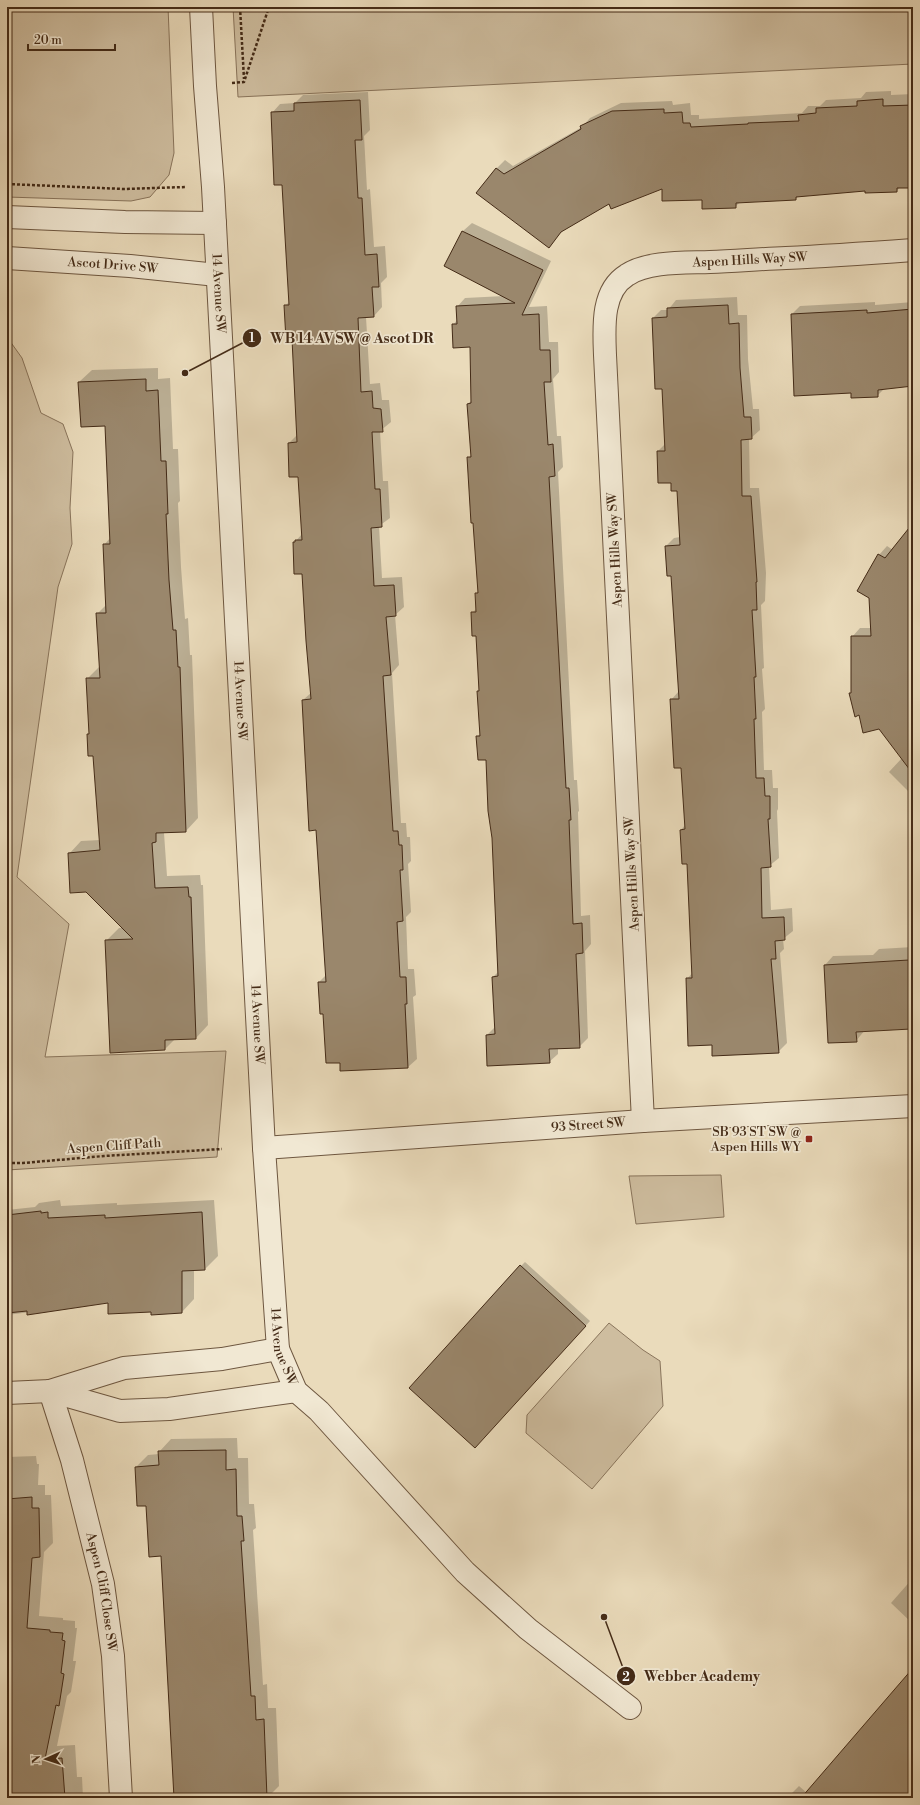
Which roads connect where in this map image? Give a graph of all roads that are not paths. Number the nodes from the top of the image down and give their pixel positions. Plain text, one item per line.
1 (201, 7) edge
2 (7, 217) edge
3 (215, 223) junction
4 (913, 250) edge
5 (7, 258) edge
6 (217, 275) junction
7 (913, 1106) edge
8 (644, 1121) junction
9 (264, 1148) junction
10 (278, 1349) junction
11 (50, 1391) junction
12 (296, 1391) junction
13 (7, 1393) edge
14 (630, 1708) dead end
15 (121, 1798) edge

1 - 3 street, 14 Avenue SW
2 - 3 street
3 - 6 street, 14 Avenue SW
4 - 8 street, Aspen Hills Way SW
5 - 6 street, Ascot Drive SW
6 - 9 street, 14 Avenue SW
7 - 8 street, 93 Street SW
8 - 9 street, 93 Street SW
9 - 10 street, 14 Avenue SW
10 - 11 street
10 - 12 street, 14 Avenue SW
11 - 12 street
11 - 13 street
11 - 15 street, Aspen Cliff Close SW
12 - 14 street

